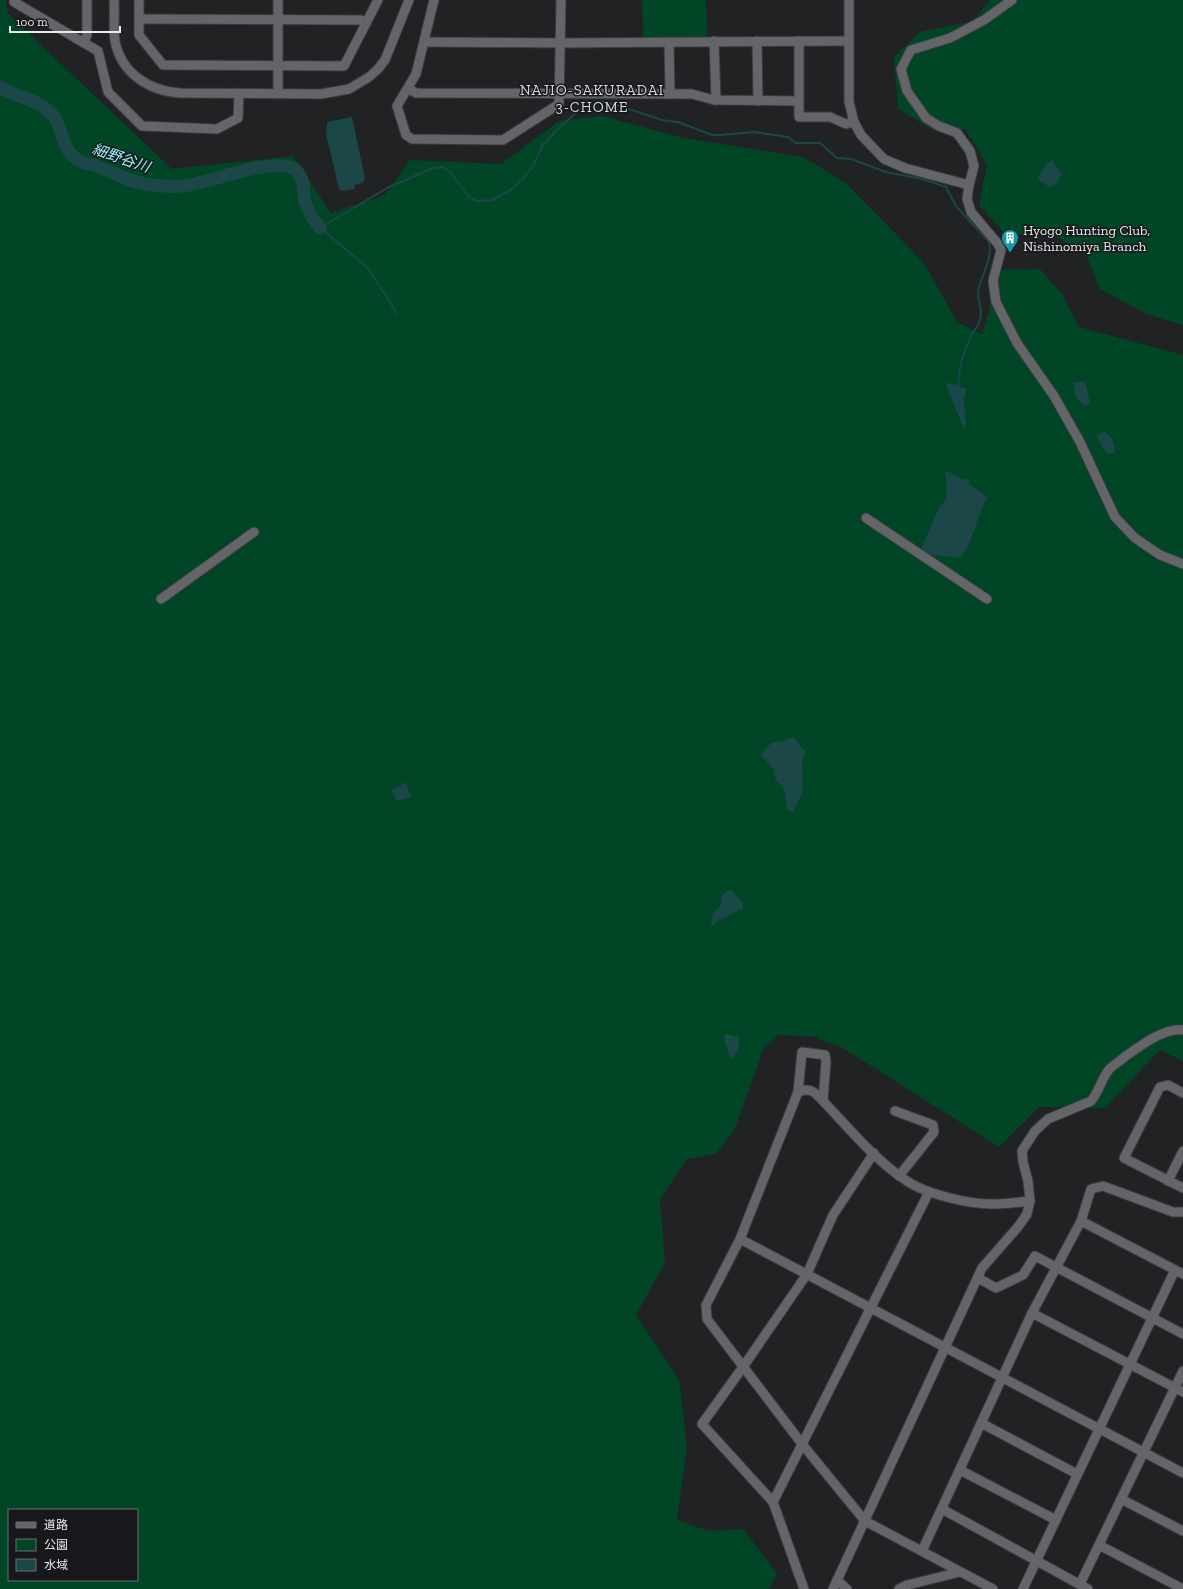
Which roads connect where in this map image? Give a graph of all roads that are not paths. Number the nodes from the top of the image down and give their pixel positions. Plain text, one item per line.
1 (14, 0) edge
2 (87, 0) edge
3 (114, 0) edge
4 (139, 0) edge
5 (278, 0) edge
6 (378, 0) edge
7 (409, 0) edge
8 (434, 0) edge
9 (561, 0) edge
10 (849, 0) edge
11 (1012, 0) edge
12 (139, 19) junction
13 (278, 19) junction
14 (366, 23) junction
15 (714, 41) junction
16 (757, 41) junction
17 (799, 41) junction
18 (849, 41) junction
19 (425, 42) junction
20 (669, 42) junction
21 (84, 43) junction
22 (561, 43) junction
23 (278, 66) junction
24 (409, 89) junction
25 (238, 93) junction
26 (278, 93) junction
27 (560, 94) junction
28 (670, 94) junction
29 (716, 100) junction
30 (758, 101) junction
31 (799, 101) junction
32 (854, 122) junction
33 (969, 185) junction
34 (866, 518) dead end
35 (254, 532) dead end
36 (1183, 564) edge
37 (161, 599) dead end
38 (987, 599) dead end
39 (1183, 1030) edge
40 (798, 1092) junction
41 (1183, 1093) edge
42 (823, 1101) junction
43 (895, 1111) dead end
44 (1183, 1151) edge
45 (874, 1153) junction
46 (899, 1176) junction
47 (1168, 1180) junction
48 (1183, 1188) edge
49 (929, 1192) junction
50 (1030, 1201) junction
51 (1183, 1212) edge
52 (1081, 1221) junction
53 (740, 1239) junction
54 (1056, 1267) junction
55 (1179, 1272) edge
56 (807, 1274) junction
57 (978, 1278) junction
58 (870, 1308) junction
59 (1032, 1314) junction
60 (1152, 1318) junction
61 (1183, 1334) edge
62 (945, 1347) junction
63 (1130, 1364) junction
64 (743, 1367) junction
65 (1183, 1371) edge
66 (1003, 1378) junction
67 (1179, 1390) edge
68 (981, 1423) junction
69 (1099, 1429) junction
70 (802, 1444) junction
71 (1144, 1452) junction
72 (960, 1470) junction
73 (1183, 1473) edge
74 (1077, 1474) junction
75 (1121, 1499) junction
76 (773, 1502) junction
77 (942, 1509) junction
78 (1056, 1520) junction
79 (865, 1521) junction
80 (1183, 1531) edge
81 (1099, 1545) junction
82 (922, 1552) junction
83 (1036, 1560) junction
84 (960, 1572) junction
85 (837, 1580) junction
86 (1084, 1587) edge
87 (906, 1588) edge
88 (804, 1589) edge
89 (833, 1589) edge
90 (846, 1589) edge
91 (993, 1589) edge
92 (1023, 1589) edge
93 (1183, 1589) edge

1 - 21 street
2 - 21 street
3 - 25 street
4 - 12 street
5 - 13 street
6 - 14 street
7 - 26 street
8 - 19 street
9 - 22 street
10 - 18 street
11 - 33 street
12 - 13 street
12 - 23 street
13 - 14 street
13 - 23 street
14 - 23 street
15 - 16 street
15 - 20 street
15 - 29 street
16 - 17 street
16 - 30 street
17 - 18 street
17 - 31 street
18 - 32 street
19 - 22 street
19 - 24 street
20 - 22 street
20 - 28 street
21 - 25 street
22 - 27 street
23 - 26 street
24 - 27 street
24 - 27 street
25 - 26 street
27 - 28 street
28 - 29 street
29 - 30 street
30 - 31 street
31 - 32 street
32 - 33 street
33 - 36 street
34 - 38 street
35 - 37 street
39 - 50 street
40 - 42 street
40 - 42 street
40 - 53 street
41 - 47 street
42 - 45 street
43 - 46 street
44 - 47 street
45 - 46 street
45 - 56 street
46 - 49 street
47 - 48 street
49 - 50 street
49 - 58 street
50 - 57 street
51 - 52 street
52 - 54 street
52 - 55 street
53 - 56 street
53 - 64 street
54 - 57 street
54 - 59 street
54 - 60 street
55 - 60 street
56 - 58 street
56 - 64 street
57 - 62 street
58 - 62 street
58 - 70 street
59 - 63 street
59 - 66 street
60 - 61 street
60 - 63 street
62 - 66 street
62 - 79 street
63 - 67 street
63 - 69 street
64 - 70 street
64 - 76 street
65 - 67 street
66 - 68 street
66 - 69 street
67 - 71 street
68 - 72 street
68 - 74 street
69 - 71 street
69 - 74 street
70 - 76 street
70 - 79 street
71 - 73 street
71 - 75 street
72 - 77 street
72 - 78 street
74 - 78 street
75 - 80 street
75 - 81 street
76 - 88 street
77 - 82 street
77 - 83 street
78 - 83 street
79 - 82 street
79 - 85 street
81 - 86 street
81 - 93 street
82 - 84 street
83 - 86 street
83 - 92 street
84 - 87 street
84 - 91 street
85 - 89 street
85 - 90 street

